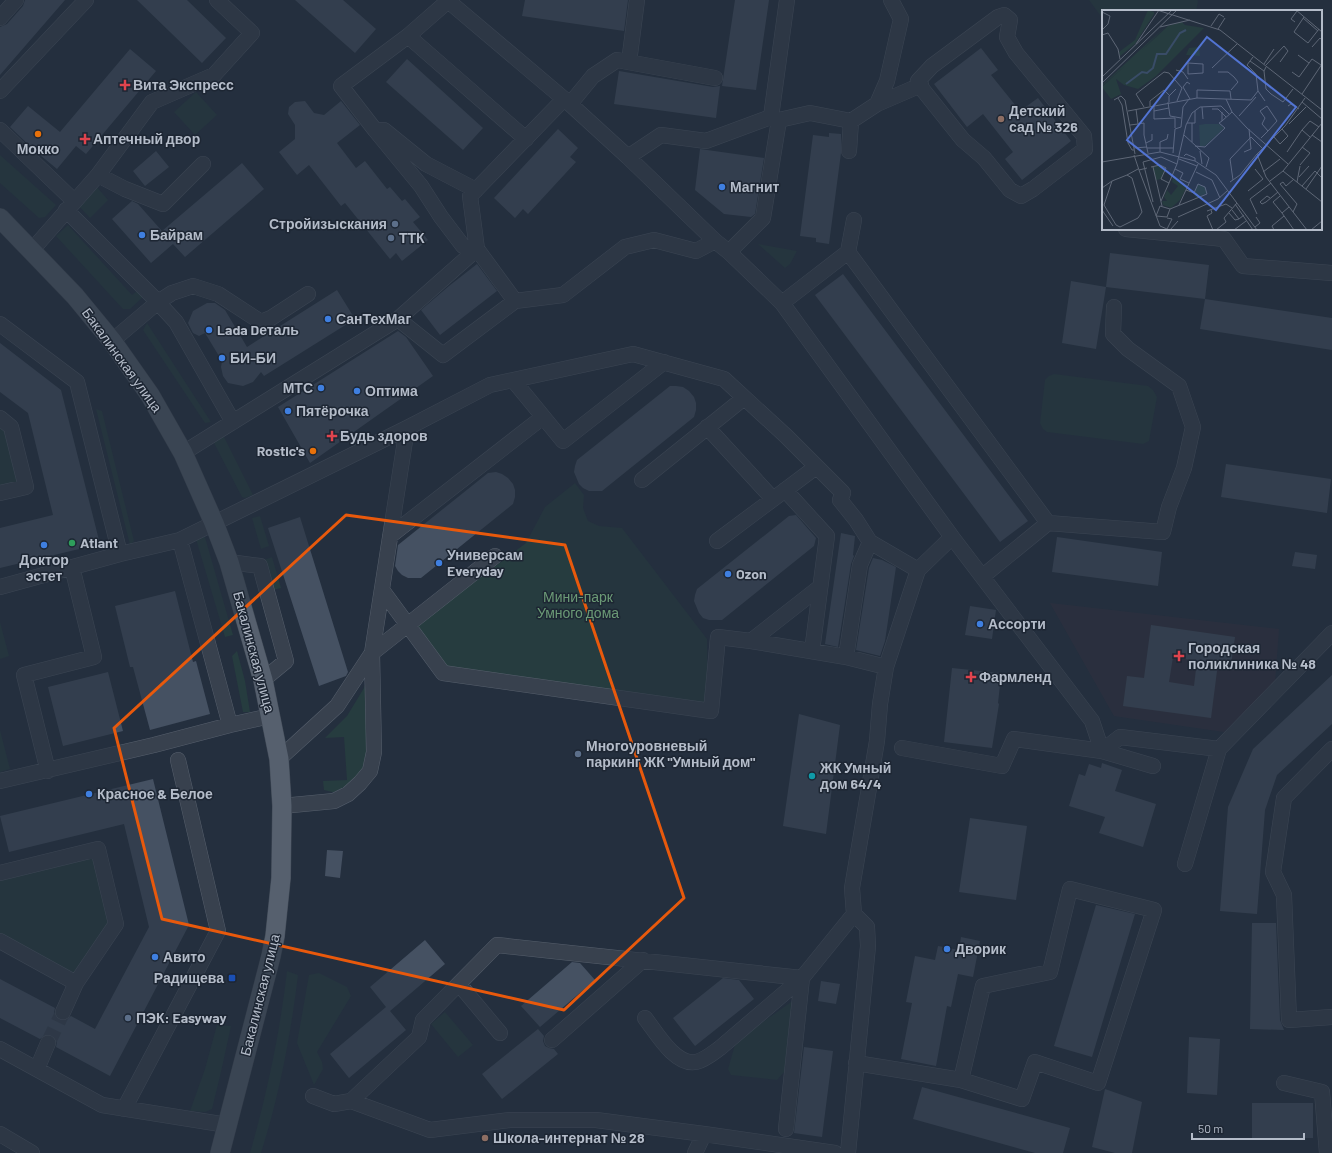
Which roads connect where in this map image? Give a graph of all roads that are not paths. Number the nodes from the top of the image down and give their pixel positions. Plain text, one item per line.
1 (16, 0) edge
2 (86, 0) edge
3 (217, 0) edge
4 (447, 0) edge
5 (637, 0) edge
6 (787, 0) edge
7 (891, 0) edge
8 (0, 18) edge
9 (408, 36) junction
10 (629, 62) junction
11 (715, 78) dead end
12 (921, 85) junction
13 (0, 91) edge
14 (567, 102) junction
15 (877, 104) junction
16 (775, 119) junction
17 (851, 121) junction
18 (0, 130) edge
19 (375, 130) junction
20 (526, 139) junction
21 (849, 151) dead end
22 (628, 157) junction
23 (203, 164) dead end
24 (98, 175) junction
25 (476, 190) junction
26 (70, 206) junction
27 (0, 218) edge
28 (854, 220) dead end
29 (1136, 230) edge
30 (715, 241) junction
31 (477, 249) junction
32 (32, 250) junction
33 (729, 252) junction
34 (848, 252) junction
35 (1332, 273) edge
36 (308, 294) dead end
37 (515, 301) junction
38 (158, 302) junction
39 (782, 303) junction
40 (1114, 308) dead end
41 (398, 319) junction
42 (0, 324) edge
43 (112, 341) junction
44 (664, 362) junction
45 (513, 380) junction
46 (744, 398) junction
47 (543, 417) junction
48 (0, 418) edge
49 (233, 422) junction
50 (707, 427) junction
51 (407, 428) junction
52 (183, 453) junction
53 (816, 467) junction
54 (642, 480) dead end
55 (0, 493) edge
56 (779, 495) junction
57 (214, 523) junction
58 (1048, 523) junction
59 (390, 536) junction
60 (952, 537) junction
61 (180, 540) junction
62 (717, 541) dead end
63 (870, 542) junction
64 (120, 554) junction
65 (495, 556) dead end
66 (230, 562) junction
67 (72, 567) junction
68 (918, 570) junction
69 (983, 576) junction
70 (0, 587) edge
71 (820, 587) junction
72 (382, 590) junction
73 (408, 624) junction
74 (1332, 633) edge
75 (751, 641) junction
76 (812, 651) junction
77 (372, 653) junction
78 (846, 656) junction
79 (886, 667) junction
80 (263, 680) junction
81 (334, 690) dead end
82 (337, 706) junction
83 (270, 716) junction
84 (230, 725) junction
85 (902, 748) dead end
86 (1219, 749) junction
87 (1332, 749) edge
88 (1102, 751) junction
89 (279, 759) junction
90 (178, 760) dead end
91 (1153, 766) dead end
92 (48, 771) junction
93 (0, 781) edge
94 (282, 806) junction
95 (1185, 864) dead end
96 (0, 873) edge
97 (854, 914) junction
98 (0, 941) edge
99 (643, 960) junction
100 (802, 978) junction
101 (76, 983) junction
102 (458, 984) junction
103 (62, 1012) tunnel mouth
104 (1332, 1017) edge
105 (645, 1018) dead end
106 (500, 1032) dead end
107 (552, 1040) dead end
108 (48, 1043) tunnel mouth
109 (0, 1049) edge
110 (856, 1063) junction
111 (37, 1069) junction
112 (960, 1080) junction
113 (1284, 1083) dead end
114 (312, 1096) dead end
115 (351, 1101) junction
116 (124, 1109) junction
117 (227, 1125) junction
118 (786, 1129) dead end
119 (0, 1134) edge
120 (704, 1134) junction
121 (32, 1153) edge
122 (220, 1153) edge
123 (695, 1153) edge
124 (835, 1153) edge
125 (848, 1153) edge
126 (1328, 1153) edge

1 - 8 street
2 - 13 street
3 - 24 street
4 - 9 street
4 - 14 street
5 - 10 street
6 - 16 street
7 - 15 street
9 - 19 street
9 - 20 street
10 - 11 street
10 - 14 street
12 - 12 street
12 - 15 street
14 - 20 street
14 - 22 street
15 - 17 street
16 - 17 street
16 - 22 street
16 - 33 street
17 - 21 street
18 - 26 street
19 - 25 street
19 - 31 street
20 - 25 street
22 - 30 street
23 - 24 street
24 - 26 street
25 - 31 street
26 - 32 street
26 - 38 street
27 - 32 main road, Бакалинская улица
28 - 34 street
29 - 35 street
30 - 33 street
30 - 37 street
31 - 37 street
31 - 41 street
32 - 43 main road, Бакалинская улица
33 - 39 street
34 - 39 street
34 - 58 street
36 - 38 street
37 - 41 street
38 - 43 street
38 - 49 street
39 - 60 street
40 - 58 street
41 - 49 street
42 - 64 street
43 - 52 main road, Бакалинская улица
44 - 45 street
44 - 46 street
44 - 47 street
45 - 47 street
45 - 51 street
46 - 50 street
46 - 53 street
47 - 59 street
48 - 55 street
49 - 52 street
50 - 54 street
50 - 56 street
51 - 57 street
51 - 59 street
52 - 57 main road, Бакалинская улица
53 - 56 street
53 - 63 street
56 - 62 street
56 - 71 street
57 - 61 street
57 - 66 main road, Бакалинская улица
58 - 69 street
59 - 72 street
60 - 68 street
60 - 69 street
61 - 64 street
61 - 84 street
63 - 68 street
63 - 78 street
64 - 67 street
65 - 73 street
66 - 80 main road, Бакалинская улица
66 - 80 street
67 - 70 street
67 - 92 street
68 - 79 street
69 - 88 street
71 - 75 street
71 - 76 street
72 - 73 street
72 - 77 street
73 - 75 street
73 - 77 street
74 - 86 street
75 - 76 street
76 - 78 street
77 - 82 street
77 - 94 street
78 - 79 street
79 - 97 street
80 - 83 main road, Бакалинская улица
81 - 82 street
82 - 89 street
83 - 84 street
83 - 89 main road, Бакалинская улица
84 - 92 street
85 - 88 street
86 - 88 street
86 - 95 street
87 - 104 street
88 - 91 street
89 - 94 main road, Бакалинская улица
90 - 116 street
92 - 93 street
94 - 117 main road, Бакалинская улица
96 - 101 street
97 - 100 street
97 - 110 street
98 - 101 street
99 - 100 street
99 - 102 street
99 - 107 street
100 - 105 street
100 - 118 street
101 - 103 street
102 - 106 street
102 - 115 street
108 - 111 street
109 - 111 street
110 - 112 street
110 - 125 street
111 - 116 street
112 - 112 street
113 - 126 street
114 - 115 street
115 - 120 street
116 - 117 street
117 - 122 main road, Бакалинская улица
119 - 121 street
120 - 123 street
120 - 124 street

